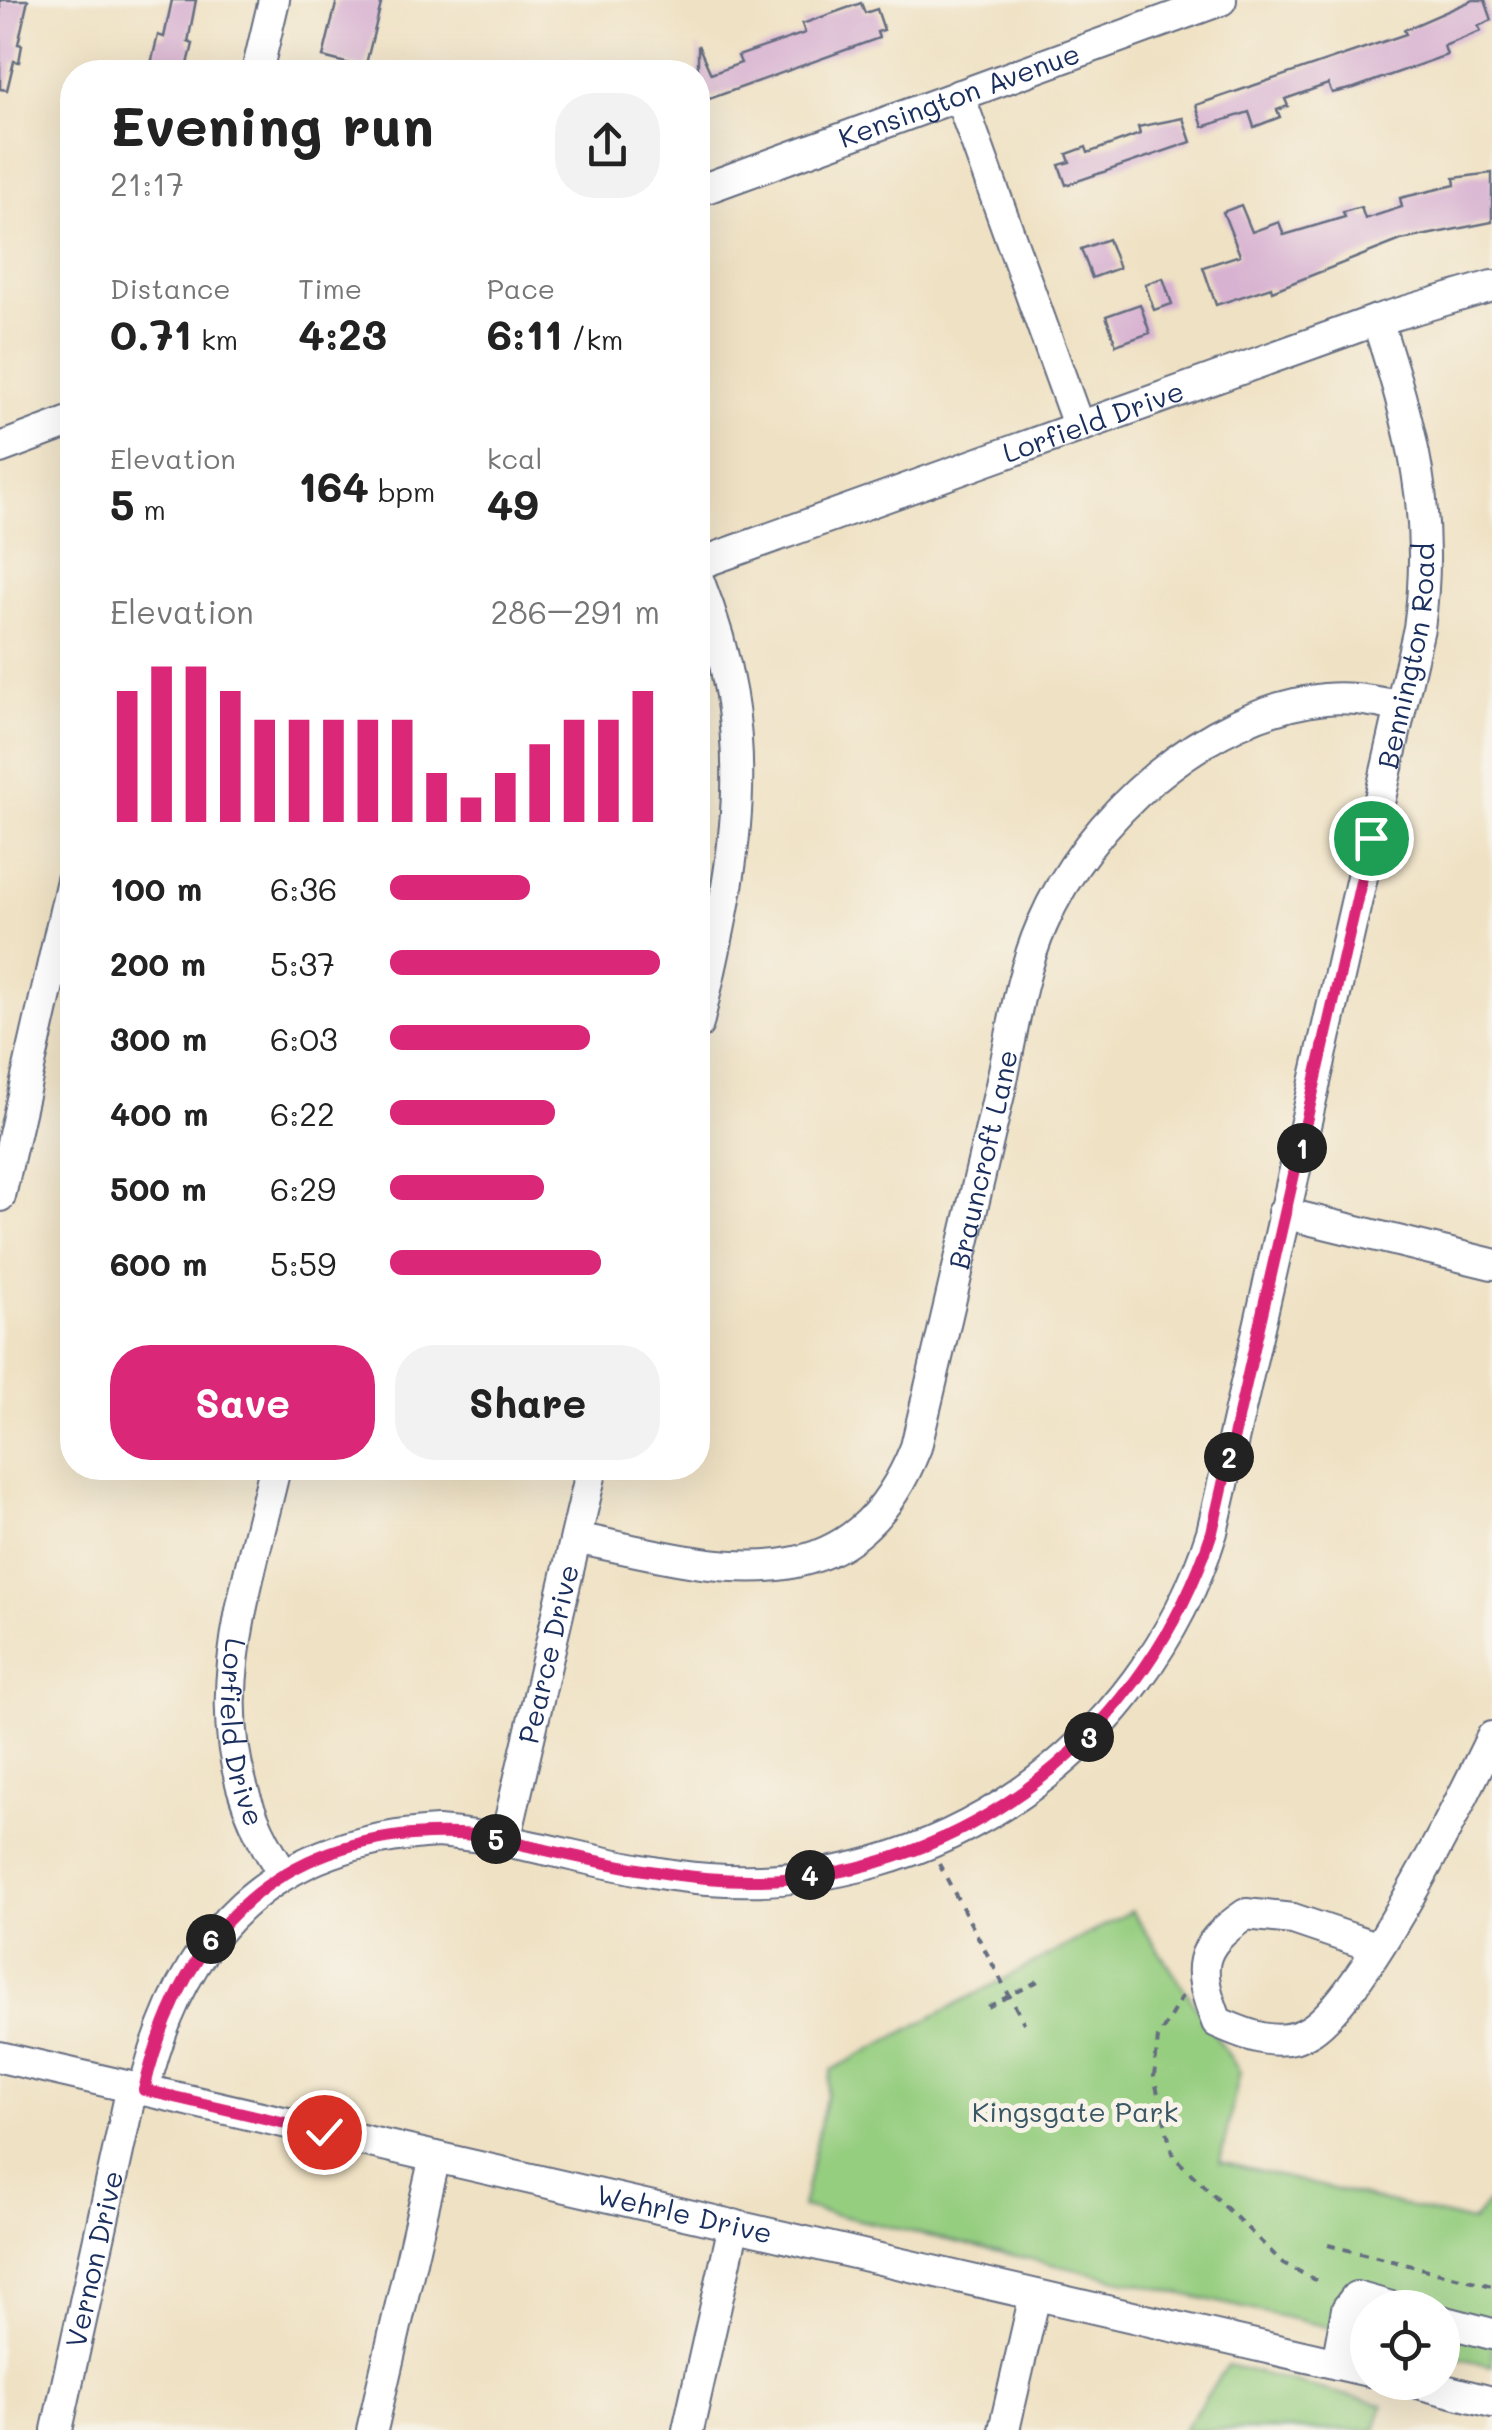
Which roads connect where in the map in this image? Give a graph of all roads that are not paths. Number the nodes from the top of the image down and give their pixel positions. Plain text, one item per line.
1 (274, 0) edge
2 (1221, 0) edge
3 (260, 60) edge
4 (959, 95) junction
5 (710, 187) edge
6 (1492, 286) edge
7 (1376, 320) junction
8 (1078, 425) junction
9 (60, 426) edge
10 (0, 448) edge
11 (710, 560) edge
12 (710, 613) edge
13 (1400, 706) junction
14 (60, 933) edge
15 (710, 971) edge
16 (0, 1196) edge
17 (1283, 1213) junction
18 (1492, 1264) edge
19 (272, 1480) edge
20 (589, 1480) edge
21 (576, 1538) junction
22 (1492, 1737) edge
23 (505, 1841) junction
24 (284, 1874) junction
25 (1376, 1947) junction
26 (0, 2057) edge
27 (138, 2088) junction
28 (435, 2157) junction
29 (734, 2225) junction
30 (1035, 2295) junction
31 (1350, 2305) edge
32 (1460, 2326) edge
33 (1492, 2334) edge
34 (1337, 2364) junction
35 (1350, 2367) edge
36 (1460, 2394) edge
37 (1492, 2402) edge
38 (57, 2430) edge
39 (372, 2430) edge
40 (688, 2430) edge
41 (1004, 2430) edge

1 - 3 street
2 - 4 street, Kensington Avenue
4 - 5 street, Kensington Avenue
4 - 8 street
6 - 7 street, Lorfield Drive
7 - 8 street, Lorfield Drive
7 - 13 street, Bennington Road
8 - 11 street, Lorfield Drive
9 - 10 street
12 - 15 street
13 - 17 street, Bennington Road
13 - 21 street, Brauncroft Lane
14 - 16 street
17 - 18 street
17 - 23 street, Bennington Road
19 - 24 street, Lorfield Drive
20 - 21 street, Pearce Drive
21 - 23 street, Pearce Drive
22 - 25 street
23 - 24 street, Bennington Road
24 - 27 street, Bennington Road
25 - 25 street
26 - 27 street, Wehrle Drive
27 - 28 street, Wehrle Drive
27 - 38 street, Vernon Drive
28 - 29 street, Wehrle Drive
28 - 39 street
29 - 30 street, Wehrle Drive
29 - 40 street
30 - 34 street, Wehrle Drive
30 - 41 street
31 - 34 street
32 - 33 street
34 - 35 street, Wehrle Drive
36 - 37 street

